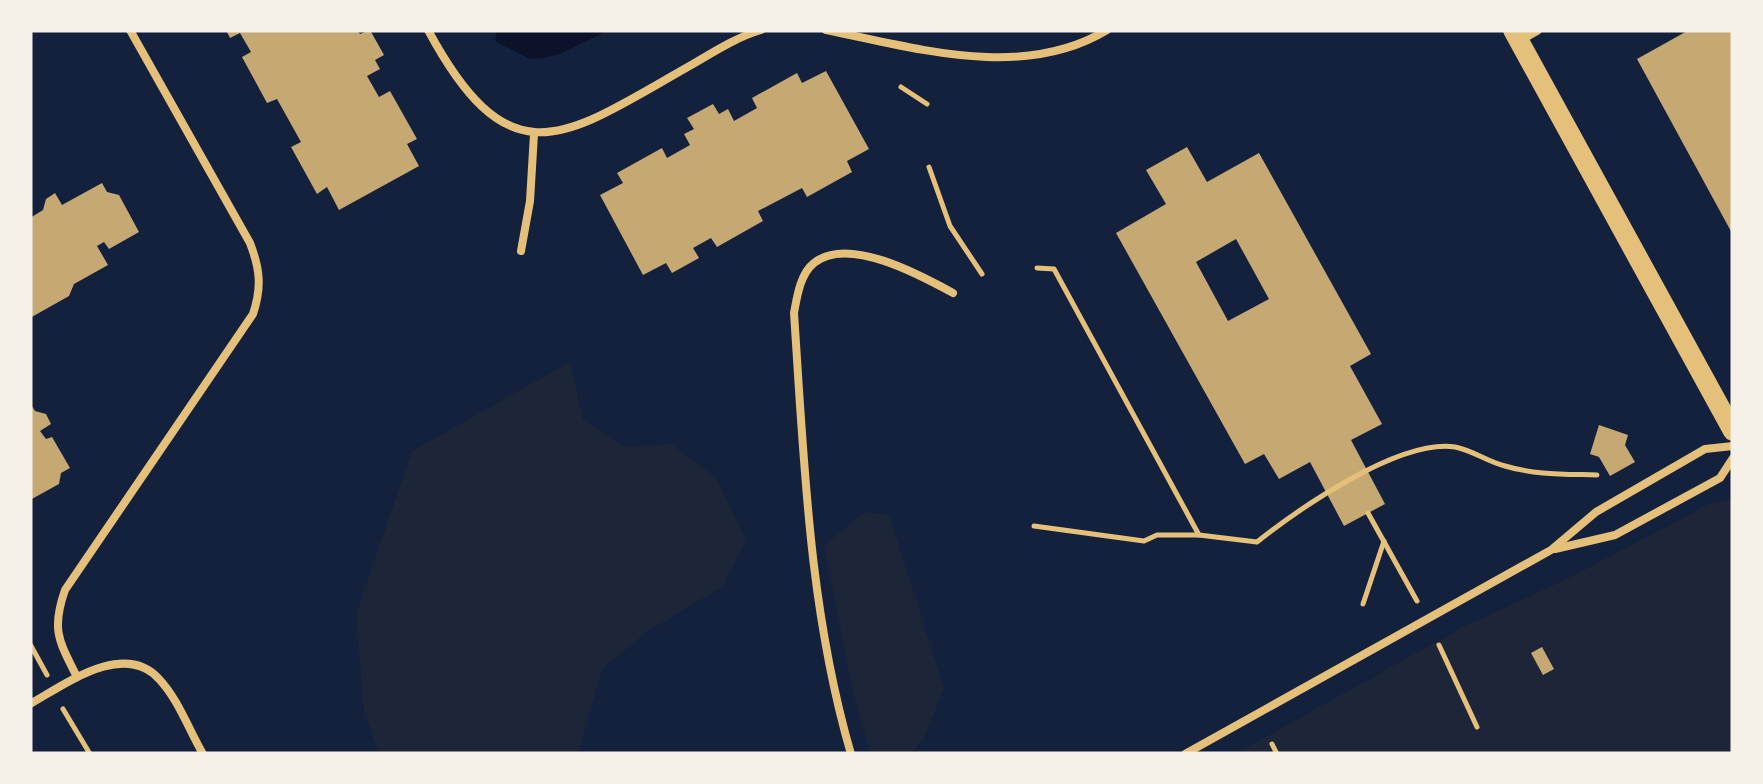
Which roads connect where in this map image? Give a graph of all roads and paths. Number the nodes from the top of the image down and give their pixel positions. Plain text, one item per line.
1 (130, 30) edge
2 (428, 30) edge
3 (762, 30) edge
4 (826, 30) edge
5 (1107, 30) edge
6 (1523, 34) edge
7 (901, 87) dead end
8 (927, 104) dead end
9 (534, 134) junction
10 (928, 166) dead end
11 (521, 251) dead end
12 (1037, 268) dead end
13 (982, 274) dead end
14 (953, 294) dead end
15 (1733, 430) edge
16 (1733, 446) edge
17 (1733, 458) edge
18 (1597, 475) dead end
19 (1368, 513) dead end
20 (1034, 526) dead end
21 (1198, 534) junction
22 (1384, 542) junction
23 (1551, 550) junction
24 (1417, 602) dead end
25 (1363, 604) dead end
26 (30, 644) edge
27 (1439, 645) dead end
28 (48, 678) dead end
29 (78, 678) junction
30 (30, 704) edge
31 (63, 709) dead end
32 (1478, 727) dead end
33 (1272, 744) dead end
34 (90, 754) edge
35 (203, 754) edge
36 (851, 754) edge
37 (1185, 754) edge
38 (1278, 754) edge

1 - 29 lane
2 - 9 lane
3 - 9 lane
4 - 5 lane
6 - 15 main road
7 - 8 path
9 - 11 lane
10 - 13 path
12 - 21 path
14 - 36 lane
16 - 23 lane
17 - 23 lane
18 - 21 path
19 - 22 path
20 - 21 path
22 - 24 path
22 - 25 path
23 - 37 lane
26 - 28 path
27 - 32 path
29 - 30 lane
29 - 35 lane
31 - 34 path
33 - 38 path

